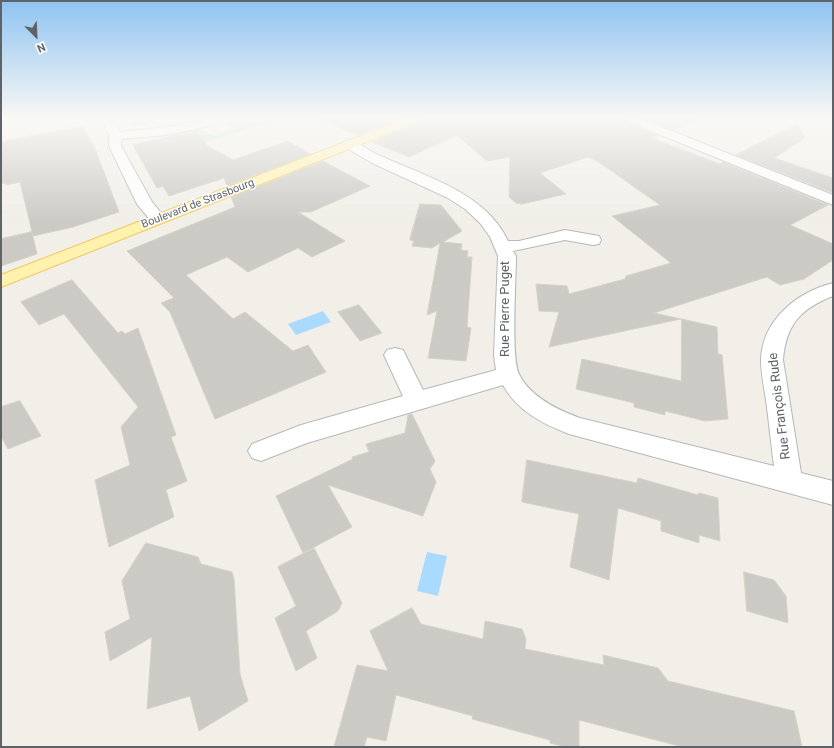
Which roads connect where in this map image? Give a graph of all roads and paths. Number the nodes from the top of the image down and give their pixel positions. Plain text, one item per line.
1 (118, 153) edge
2 (327, 153) edge
3 (364, 153) edge
4 (715, 153) edge
5 (833, 200) edge
6 (158, 219) junction
7 (593, 240) dead end
8 (504, 246) junction
9 (1, 281) edge
10 (833, 288) edge
11 (395, 355) dead end
12 (509, 376) junction
13 (417, 401) junction
14 (260, 451) dead end
15 (789, 482) junction
16 (833, 493) edge

1 - 6 street
2 - 6 main road, Boulevard de Strasbourg
3 - 8 street, Rue Pierre Puget
4 - 5 street
6 - 9 main road, Boulevard de Strasbourg
7 - 8 street
8 - 12 street, Rue Pierre Puget
10 - 15 street, Rue François Rude
11 - 13 street
12 - 13 street
12 - 15 street, Rue Pierre Puget
13 - 14 street
15 - 16 street, Rue Pierre Puget

